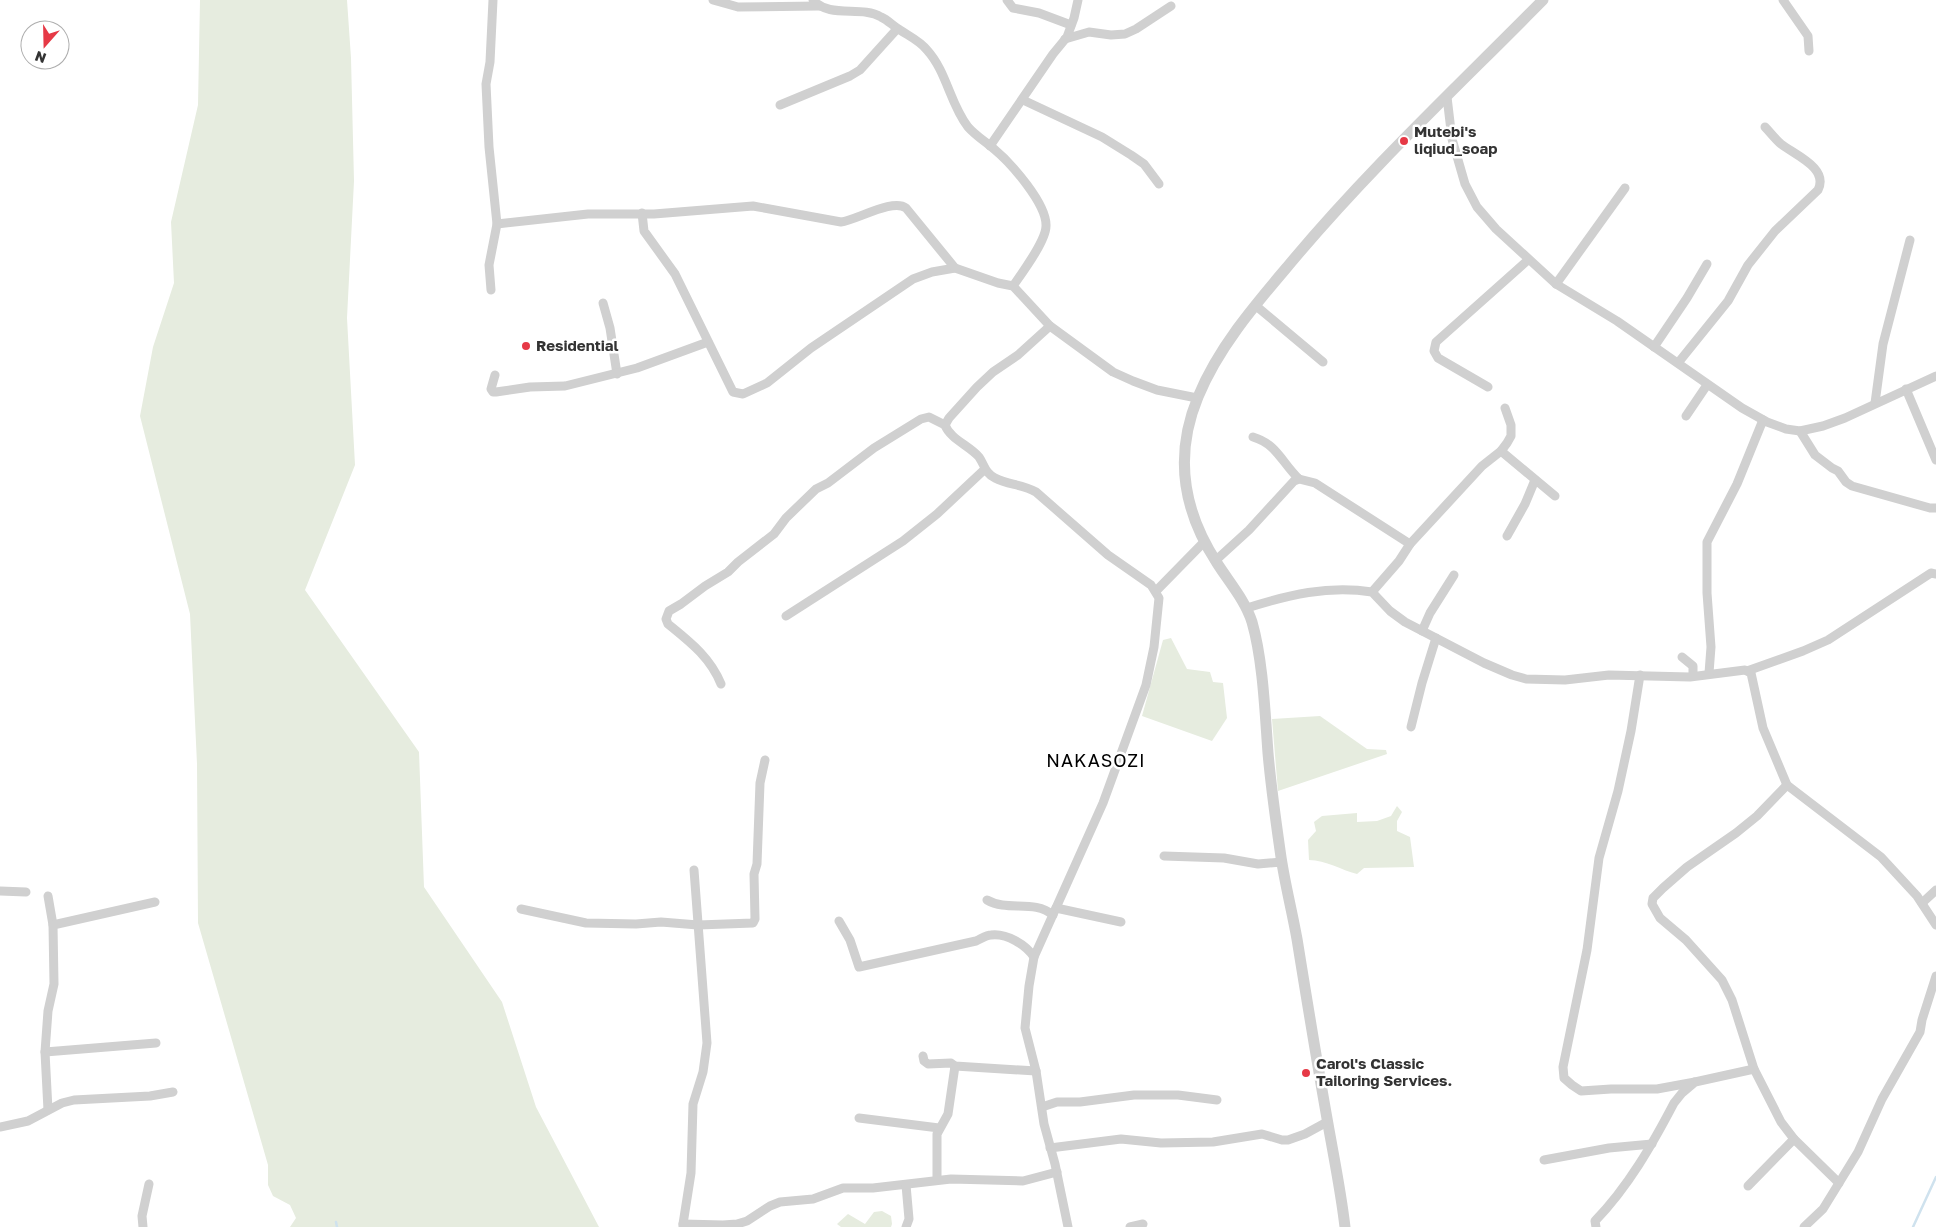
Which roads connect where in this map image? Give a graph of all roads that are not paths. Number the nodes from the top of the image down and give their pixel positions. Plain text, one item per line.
1 (493, 0) edge
2 (713, 0) edge
3 (1007, 0) edge
4 (1078, 0) edge
5 (1543, 0) edge
6 (1783, 0) edge
7 (816, 3) edge
8 (1171, 6) dead end
9 (1071, 25) junction
10 (897, 28) junction
11 (1065, 39) junction
12 (1810, 51) dead end
13 (1447, 97) junction
14 (1023, 100) junction
15 (780, 105) dead end
16 (1765, 127) dead end
17 (990, 146) junction
18 (1158, 184) dead end
19 (1625, 188) dead end
20 (642, 213) junction
21 (497, 224) junction
22 (1910, 240) dead end
23 (1528, 260) junction
24 (1707, 264) dead end
25 (955, 268) junction
26 (1556, 284) junction
27 (1013, 286) junction
28 (490, 290) dead end
29 (603, 303) dead end
30 (1255, 305) junction
31 (1050, 326) junction
32 (708, 342) junction
33 (1654, 347) junction
34 (1323, 362) dead end
35 (1678, 363) junction
36 (617, 374) junction
37 (495, 375) dead end
38 (1936, 376) edge
39 (1707, 385) junction
40 (1488, 387) dead end
41 (1906, 389) junction
42 (1198, 398) junction
43 (1875, 403) junction
44 (1505, 408) dead end
45 (1686, 416) dead end
46 (1762, 420) junction
47 (945, 425) junction
48 (1800, 431) junction
49 (1253, 437) dead end
50 (1501, 451) junction
51 (1936, 460) edge
52 (984, 469) junction
53 (1299, 479) junction
54 (1535, 480) junction
55 (1555, 496) dead end
56 (1936, 508) edge
57 (1507, 536) dead end
58 (1204, 542) junction
59 (1410, 544) junction
60 (1215, 560) junction
61 (1935, 572) edge
62 (1454, 575) dead end
63 (1156, 591) junction
64 (1372, 592) junction
65 (1247, 608) junction
66 (786, 616) dead end
67 (1422, 631) junction
68 (1436, 638) junction
69 (1682, 657) dead end
70 (1748, 671) junction
71 (1709, 673) junction
72 (1640, 675) junction
73 (1694, 676) junction
74 (721, 684) dead end
75 (1411, 727) dead end
76 (765, 760) dead end
77 (1787, 785) junction
78 (1164, 856) dead end
79 (1282, 862) junction
80 (694, 870) dead end
81 (1936, 890) edge
82 (0, 891) edge
83 (26, 892) dead end
84 (48, 896) dead end
85 (987, 900) dead end
86 (155, 902) dead end
87 (1922, 903) junction
88 (521, 909) dead end
89 (1055, 911) junction
90 (839, 921) dead end
91 (1121, 922) dead end
92 (53, 925) junction
93 (698, 925) junction
94 (1936, 926) edge
95 (1034, 957) junction
96 (1936, 976) edge
97 (156, 1043) dead end
98 (45, 1052) junction
99 (923, 1056) dead end
100 (954, 1066) junction
101 (1754, 1069) junction
102 (1036, 1072) junction
103 (1695, 1082) junction
104 (173, 1092) dead end
105 (1217, 1100) dead end
106 (1042, 1107) junction
107 (48, 1110) junction
108 (859, 1118) dead end
109 (1327, 1122) junction
110 (0, 1127) edge
111 (939, 1128) junction
112 (1794, 1139) junction
113 (1652, 1144) junction
114 (1050, 1148) junction
115 (1544, 1160) dead end
116 (1057, 1172) junction
117 (937, 1180) junction
118 (1839, 1183) junction
119 (149, 1184) dead end
120 (906, 1184) junction
121 (1748, 1186) dead end
122 (1143, 1224) dead end
123 (683, 1226) edge
124 (143, 1227) edge
125 (906, 1227) edge
126 (1068, 1227) edge
127 (1130, 1227) edge
128 (1345, 1227) edge
129 (1596, 1227) edge
130 (1804, 1227) edge

1 - 21 street
2 - 7 street
3 - 9 street
4 - 9 street
5 - 13 street
6 - 12 street
7 - 10 street
8 - 11 street
9 - 11 street
10 - 15 street
10 - 17 street
11 - 14 street
13 - 23 street
13 - 30 street
14 - 17 street
14 - 18 street
16 - 35 street
17 - 27 street
19 - 26 street
20 - 21 street
20 - 25 street
20 - 32 street
21 - 28 street
22 - 43 street
23 - 26 street
23 - 40 street
24 - 33 street
25 - 27 street
25 - 32 street
26 - 33 street
27 - 31 street
29 - 36 street
30 - 34 street
30 - 42 street
31 - 42 street
31 - 47 street
32 - 36 street
33 - 35 street
35 - 39 street
36 - 37 street
38 - 41 street
39 - 45 street
39 - 46 street
41 - 43 street
41 - 51 street
42 - 58 street
43 - 48 street
44 - 50 street
46 - 48 street
46 - 71 street
47 - 52 street
47 - 74 street
48 - 56 street
49 - 53 street
50 - 54 street
50 - 59 street
52 - 63 street
52 - 66 street
53 - 59 street
53 - 60 street
54 - 55 street
54 - 57 street
58 - 60 street
58 - 63 street
59 - 64 street
60 - 65 street
61 - 70 street
62 - 67 street
63 - 89 street
64 - 65 street
64 - 67 street
65 - 79 street
67 - 68 street
68 - 72 street
68 - 75 street
69 - 73 street
70 - 71 street
70 - 77 street
71 - 73 street
72 - 73 street
72 - 103 street
76 - 93 street
77 - 87 street
77 - 101 street
78 - 79 street
79 - 109 street
80 - 93 street
81 - 87 street
82 - 83 street
84 - 92 street
85 - 89 street
86 - 92 street
87 - 94 street
88 - 93 street
89 - 91 street
89 - 95 street
90 - 95 street
92 - 98 street
93 - 123 street
95 - 102 street
96 - 118 street
97 - 98 street
98 - 107 street
99 - 100 street
100 - 102 street
100 - 111 street
101 - 103 street
101 - 112 street
102 - 106 street
103 - 113 street
104 - 107 street
105 - 106 street
106 - 114 street
107 - 110 street
108 - 111 street
109 - 114 street
109 - 128 street
111 - 117 street
112 - 118 street
112 - 121 street
113 - 115 street
113 - 129 street
114 - 116 street
116 - 117 street
116 - 126 street
117 - 120 street
118 - 130 street
119 - 124 street
120 - 123 street
120 - 125 street
122 - 127 street

